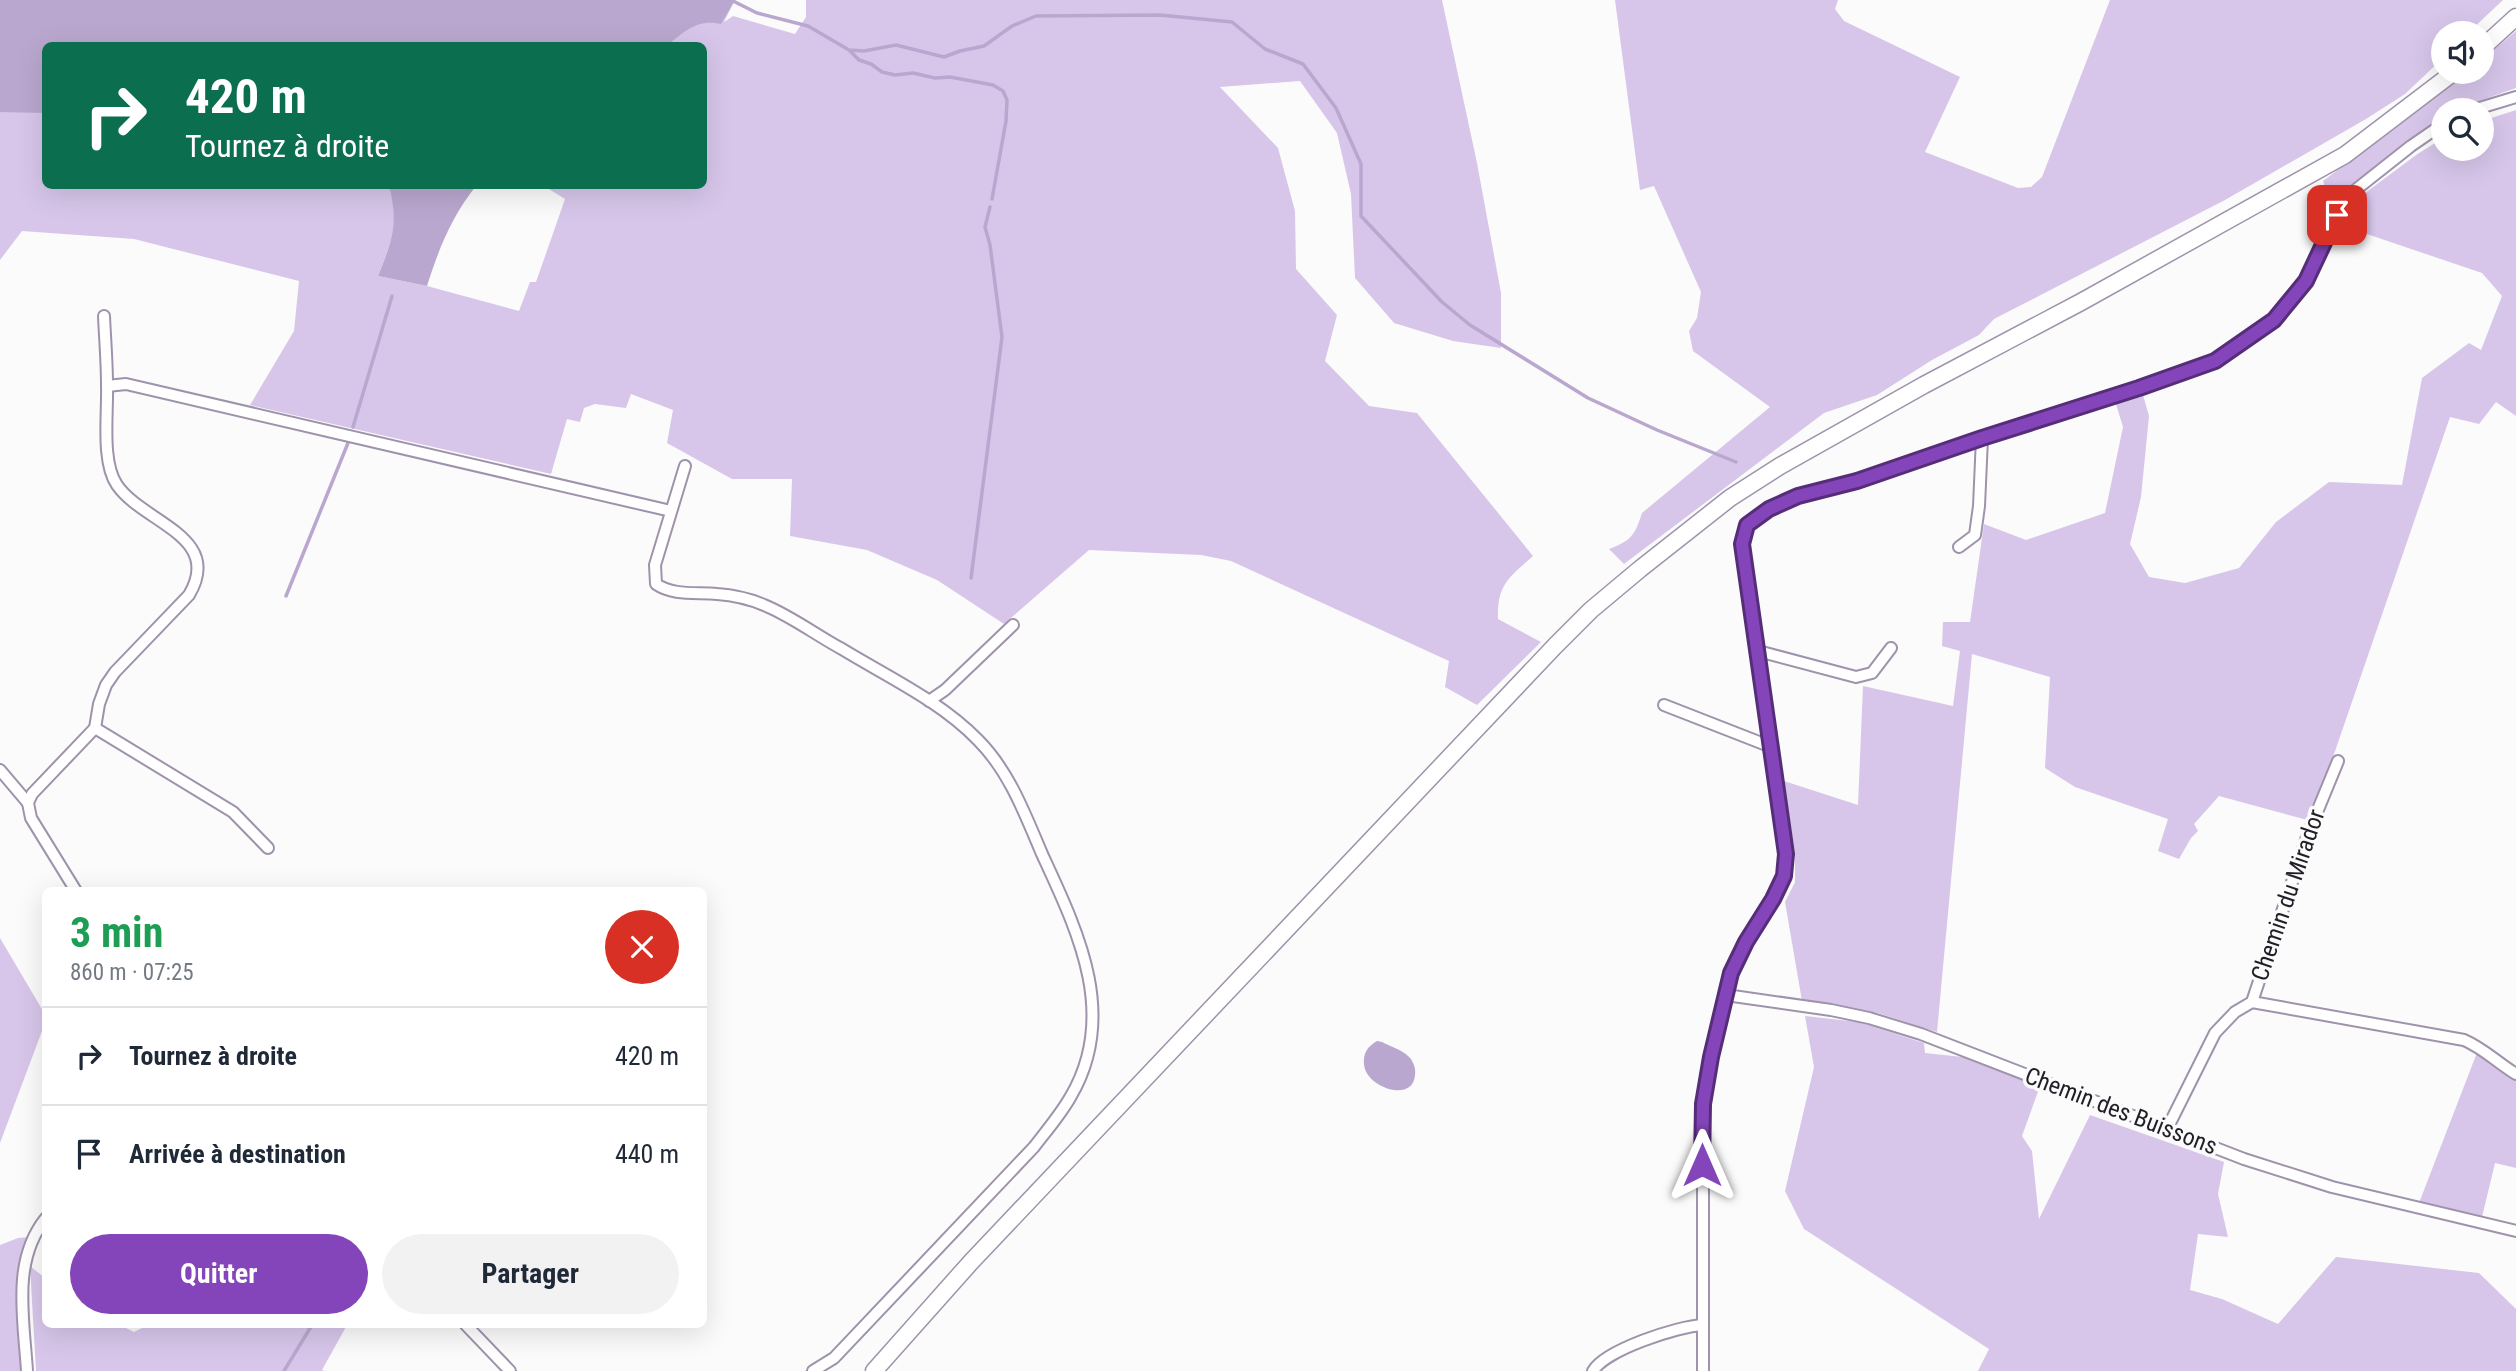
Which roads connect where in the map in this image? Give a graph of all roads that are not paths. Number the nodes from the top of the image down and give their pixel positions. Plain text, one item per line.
1 (2516, 18) edge
2 (2494, 37) edge
3 (2438, 84) edge
4 (2516, 97) edge
5 (2494, 104) edge
6 (2431, 132) edge
7 (104, 316) dead end
8 (107, 386) junction
9 (1982, 438) junction
10 (685, 466) dead end
11 (670, 511) junction
12 (1959, 547) dead end
13 (1013, 625) dead end
14 (1891, 648) dead end
15 (1758, 651) junction
16 (929, 701) junction
17 (1664, 705) dead end
18 (95, 728) junction
19 (1769, 746) junction
20 (2338, 761) dead end
21 (0, 770) edge
22 (28, 803) junction
23 (268, 848) dead end
24 (74, 887) edge
25 (1726, 995) junction
26 (2252, 1002) junction
27 (2516, 1074) edge
28 (2167, 1129) junction
29 (42, 1225) edge
30 (2516, 1231) edge
31 (1703, 1325) junction
32 (469, 1328) edge
33 (27, 1371) edge
34 (510, 1371) edge
35 (813, 1371) edge
36 (874, 1371) edge
37 (1593, 1371) edge
38 (1703, 1371) edge

1 - 2 main road
3 - 36 main road
4 - 5 street
6 - 9 street
7 - 8 street
8 - 11 street
8 - 18 street
9 - 12 street
9 - 15 street
10 - 11 street
11 - 16 street
13 - 16 street
14 - 15 street
15 - 19 street
16 - 35 street
17 - 19 street
18 - 22 street
18 - 23 street
19 - 25 street
20 - 26 street, Chemin du Mirador
21 - 22 street
22 - 24 street
25 - 28 street, Chemin des Buissons
25 - 31 street
26 - 27 street
26 - 28 street, Chemin du Mirador
28 - 30 street, Chemin des Buissons
29 - 33 street
31 - 37 street
31 - 38 street
32 - 34 street

